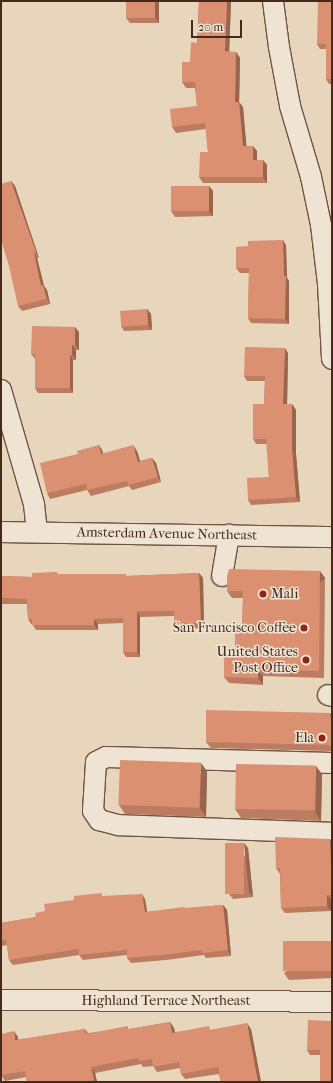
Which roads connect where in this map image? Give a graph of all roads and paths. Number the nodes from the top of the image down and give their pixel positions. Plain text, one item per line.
1 (273, 1) edge
2 (326, 224) edge
3 (332, 359) edge
4 (1, 390) edge
5 (1, 532) edge
6 (37, 532) junction
7 (228, 535) junction
8 (332, 537) edge
9 (222, 576) dead end
10 (332, 763) edge
11 (332, 833) edge
12 (1, 1000) edge
13 (332, 1002) edge

1 - 2 street
2 - 3 street
4 - 6 street
5 - 6 street, Amsterdam Avenue Northeast
6 - 7 street, Amsterdam Avenue Northeast
7 - 8 street, Amsterdam Avenue Northeast
7 - 9 street
10 - 11 street
12 - 13 street, Highland Terrace Northeast

